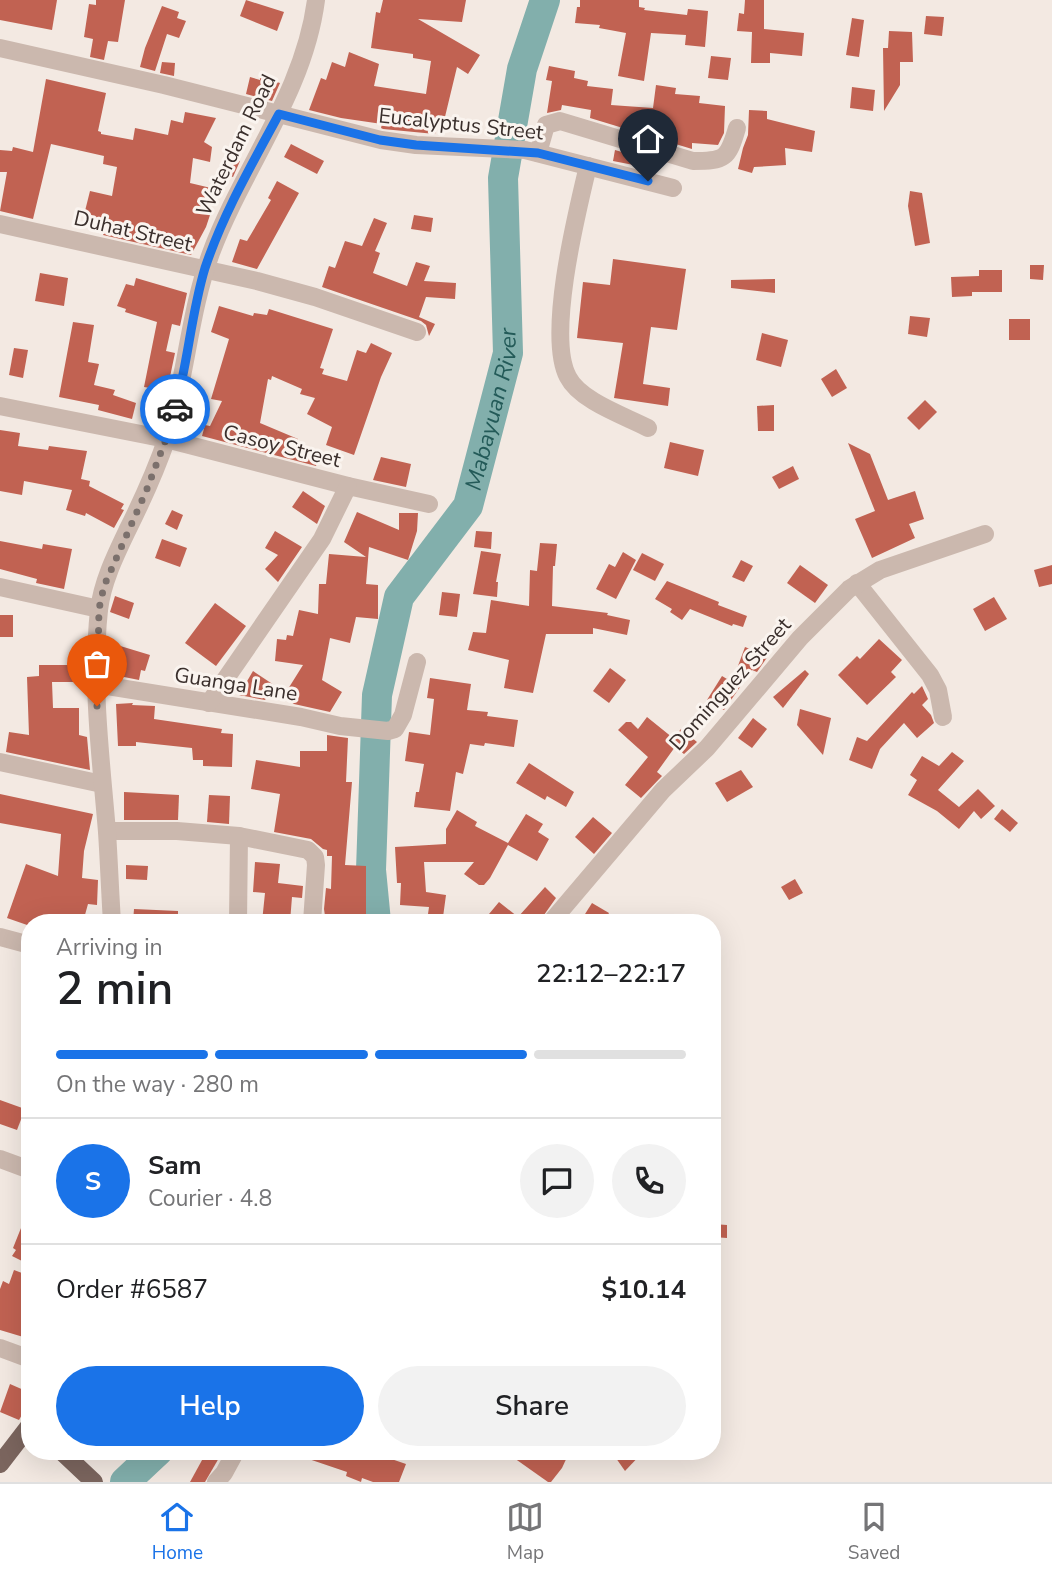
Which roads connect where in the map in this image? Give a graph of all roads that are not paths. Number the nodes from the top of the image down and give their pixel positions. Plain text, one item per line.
1 (316, 0) edge
2 (0, 48) edge
3 (279, 114) junction
4 (737, 128) dead end
5 (532, 151) junction
6 (588, 166) junction
7 (673, 187) dead end
8 (0, 225) edge
9 (205, 271) junction
10 (417, 332) dead end
11 (0, 406) edge
12 (648, 428) dead end
13 (166, 439) junction
14 (348, 486) junction
15 (429, 504) dead end
16 (985, 534) dead end
17 (857, 583) junction
18 (0, 587) edge
19 (99, 609) junction
20 (417, 662) dead end
21 (96, 684) junction
22 (209, 703) junction
23 (943, 717) dead end
24 (0, 762) edge
25 (102, 784) junction
26 (107, 831) junction
27 (239, 836) junction
28 (112, 914) edge
29 (238, 914) edge
30 (313, 914) edge
31 (558, 914) edge
32 (0, 937) edge
33 (21, 943) edge
34 (0, 1159) edge
35 (21, 1167) edge
36 (0, 1348) edge
37 (21, 1356) edge
38 (21, 1437) edge
39 (71, 1460) edge
40 (231, 1460) edge
41 (0, 1464) edge
42 (94, 1482) edge
43 (216, 1482) edge

1 - 3 street, Waterdam Road
2 - 3 street, Eucalyptus Street
3 - 5 street, Eucalyptus Street
3 - 9 street, Waterdam Road
4 - 5 street
5 - 6 street, Eucalyptus Street
6 - 7 street, Eucalyptus Street
6 - 12 street
8 - 9 street, Duhat Street
9 - 10 street, Duhat Street
9 - 13 street, Waterdam Road
11 - 13 street, Casoy Street
13 - 14 street, Casoy Street
13 - 19 street, Waterdam Road
14 - 15 street, Casoy Street
14 - 22 street
16 - 17 street, Dominguez Street
17 - 23 street
17 - 31 street, Dominguez Street
18 - 19 street
19 - 21 street, Waterdam Road
20 - 22 street, Guanga Lane
21 - 22 street, Guanga Lane
21 - 25 street, Waterdam Road
24 - 25 street
25 - 26 street, Waterdam Road
26 - 27 street
26 - 28 street, Waterdam Road
27 - 29 street
27 - 30 street
32 - 33 street
34 - 35 street
36 - 37 street
38 - 41 main road
39 - 42 main road
40 - 43 street

